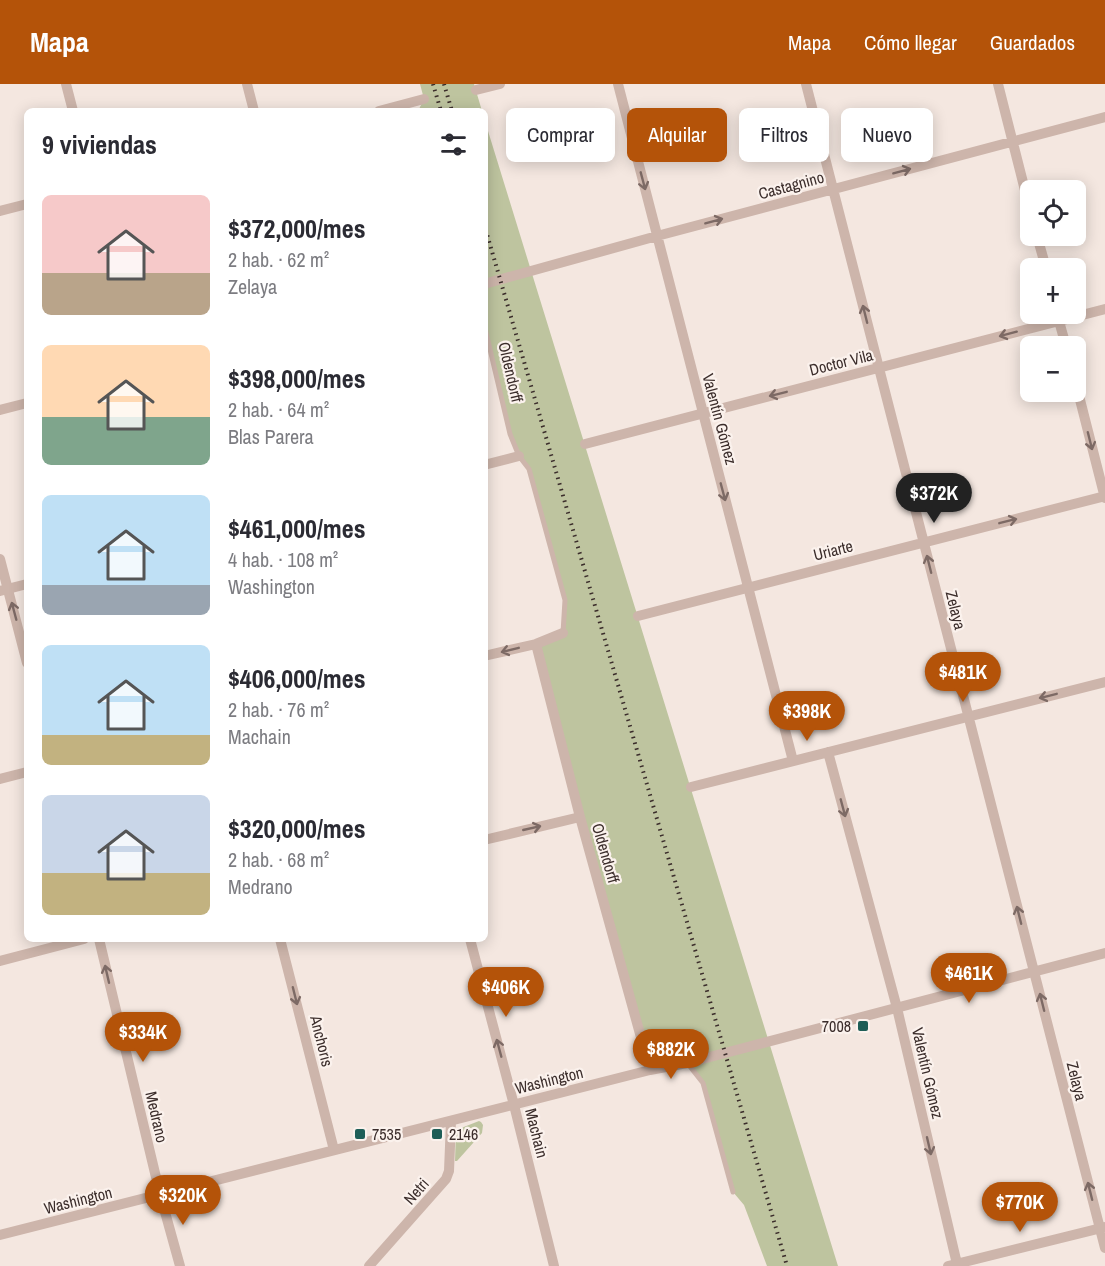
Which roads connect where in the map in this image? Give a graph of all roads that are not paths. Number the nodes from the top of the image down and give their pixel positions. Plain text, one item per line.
1 (66, 84) edge
2 (247, 84) edge
3 (500, 84) edge
4 (618, 84) edge
5 (806, 84) edge
6 (998, 84) edge
7 (476, 90) dead end
8 (424, 99) dead end
9 (71, 108) edge
10 (253, 108) edge
11 (390, 108) edge
12 (1105, 117) edge
13 (1013, 142) junction
14 (1022, 180) edge
15 (833, 189) junction
16 (24, 205) edge
17 (0, 212) edge
18 (657, 236) junction
19 (488, 283) edge
20 (1105, 309) edge
21 (1086, 312) edge
22 (1033, 324) edge
23 (488, 341) edge
24 (879, 368) junction
25 (1081, 402) edge
26 (24, 404) edge
27 (0, 410) edge
28 (703, 413) junction
29 (585, 444) dead end
30 (519, 456) junction
31 (488, 464) edge
32 (1105, 497) edge
33 (924, 543) junction
34 (0, 559) edge
35 (24, 585) edge
36 (748, 588) junction
37 (4, 590) edge
38 (638, 616) dead end
39 (563, 633) joint
40 (536, 644) junction
41 (24, 653) edge
42 (488, 655) edge
43 (1105, 682) edge
44 (968, 716) junction
45 (828, 752) junction
46 (793, 761) junction
47 (24, 773) edge
48 (0, 779) edge
49 (691, 787) dead end
50 (580, 817) junction
51 (488, 839) edge
52 (73, 942) edge
53 (100, 942) edge
54 (281, 942) edge
55 (471, 942) edge
56 (1105, 953) edge
57 (0, 961) edge
58 (1034, 972) junction
59 (897, 1008) junction
60 (687, 1063) junction
61 (650, 1070) junction
62 (514, 1105) junction
63 (451, 1121) junction
64 (334, 1150) junction
65 (733, 1192) dead end
66 (160, 1194) junction
67 (1102, 1227) edge
68 (0, 1235) edge
69 (1105, 1248) edge
70 (952, 1265) edge
71 (180, 1266) edge
72 (369, 1266) edge
73 (554, 1266) edge

1 - 9 street
2 - 10 street
3 - 7 street
4 -> 18 street, Valentín Gómez
5 - 15 street, Zelaya
6 - 13 street
8 - 11 street
12 - 13 street, Castagnino
13 - 14 street
15 -> 13 street, Castagnino
18 -> 15 street, Castagnino
24 -> 15 street, Zelaya
16 - 17 street
18 - 19 street, Castagnino
18 - 28 street, Valentín Gómez
20 - 21 street, Doctor Vila
22 -> 24 street, Doctor Vila
23 - 30 lane, Oldendorff
24 -> 28 street, Doctor Vila
24 - 33 street, Zelaya
25 -> 32 street
26 - 27 street
28 - 29 street, Doctor Vila
28 -> 36 street, Valentín Gómez
30 - 31 street
30 - 39 lane, Oldendorff
33 -> 32 street, Uriarte
33 - 36 street, Uriarte
44 -> 33 street, Zelaya
34 - 37 street
35 - 37 street
36 - 38 street, Uriarte
36 - 46 street, Valentín Gómez
41 -> 37 street
39 - 40 street
40 -> 42 street
40 - 50 street, Oldendorff
43 -> 44 street
44 - 45 street
58 -> 44 street, Zelaya
45 - 46 street
45 -> 59 street, Valentín Gómez
46 - 49 street
47 - 48 street
51 -> 50 street
50 - 61 street, Oldendorff
52 - 57 street
66 -> 53 street, Medrano
54 -> 64 street, Anchoris
62 -> 55 street, Machain
56 - 58 street, Washington
58 - 59 street, Washington
67 -> 58 street, Zelaya
59 - 60 street, Washington
59 -> 70 street, Valentín Gómez
60 - 61 street, Washington
60 - 65 lane
61 - 62 street, Washington
62 - 63 street, Washington
62 - 73 street, Machain
63 - 64 street, Washington
63 - 72 street, Netri
64 - 66 street, Washington
66 - 68 street, Washington
66 - 71 street, Medrano
67 - 69 street, Zelaya
67 - 70 street

